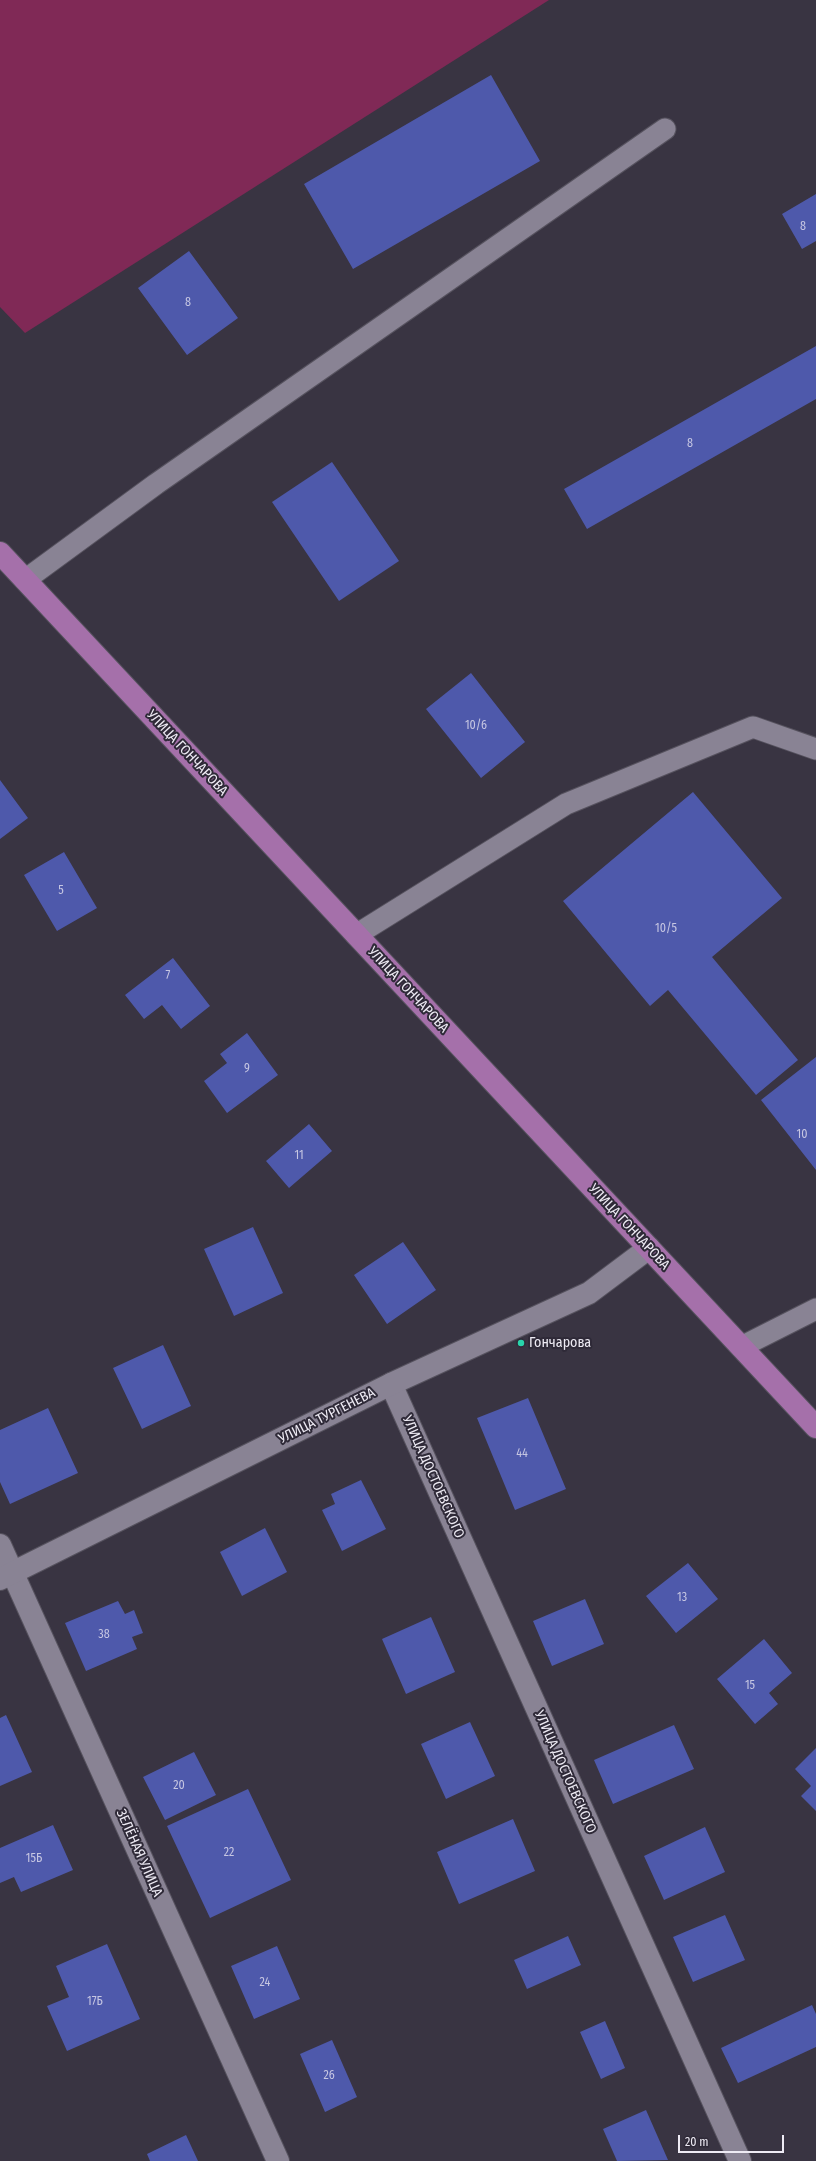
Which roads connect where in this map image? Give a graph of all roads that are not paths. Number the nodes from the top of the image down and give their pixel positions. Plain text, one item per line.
1 (665, 129) dead end
2 (0, 553) edge
3 (25, 580) junction
4 (816, 748) edge
5 (356, 935) junction
6 (649, 1248) junction
7 (816, 1309) edge
8 (741, 1347) junction
9 (391, 1384) junction
10 (816, 1427) edge
11 (0, 1544) edge
12 (6, 1576) edge
13 (278, 2161) edge
14 (740, 2161) edge

1 - 3 lane
2 - 3 main road, УЛИЦА ГОНЧАРОВА
3 - 5 main road, УЛИЦА ГОНЧАРОВА
4 - 5 lane
5 - 6 main road, УЛИЦА ГОНЧАРОВА
6 - 8 main road, УЛИЦА ГОНЧАРОВА
6 - 9 street, УЛИЦА ТУРГЕНЕВА
7 - 8 lane
8 - 10 main road, УЛИЦА ГОНЧАРОВА
9 - 12 street, УЛИЦА ТУРГЕНЕВА
9 - 14 street, УЛИЦА ДОСТОЕВСКОГО
11 - 12 street, ЗЕЛЁНАЯ УЛИЦА
12 - 13 street, ЗЕЛЁНАЯ УЛИЦА

